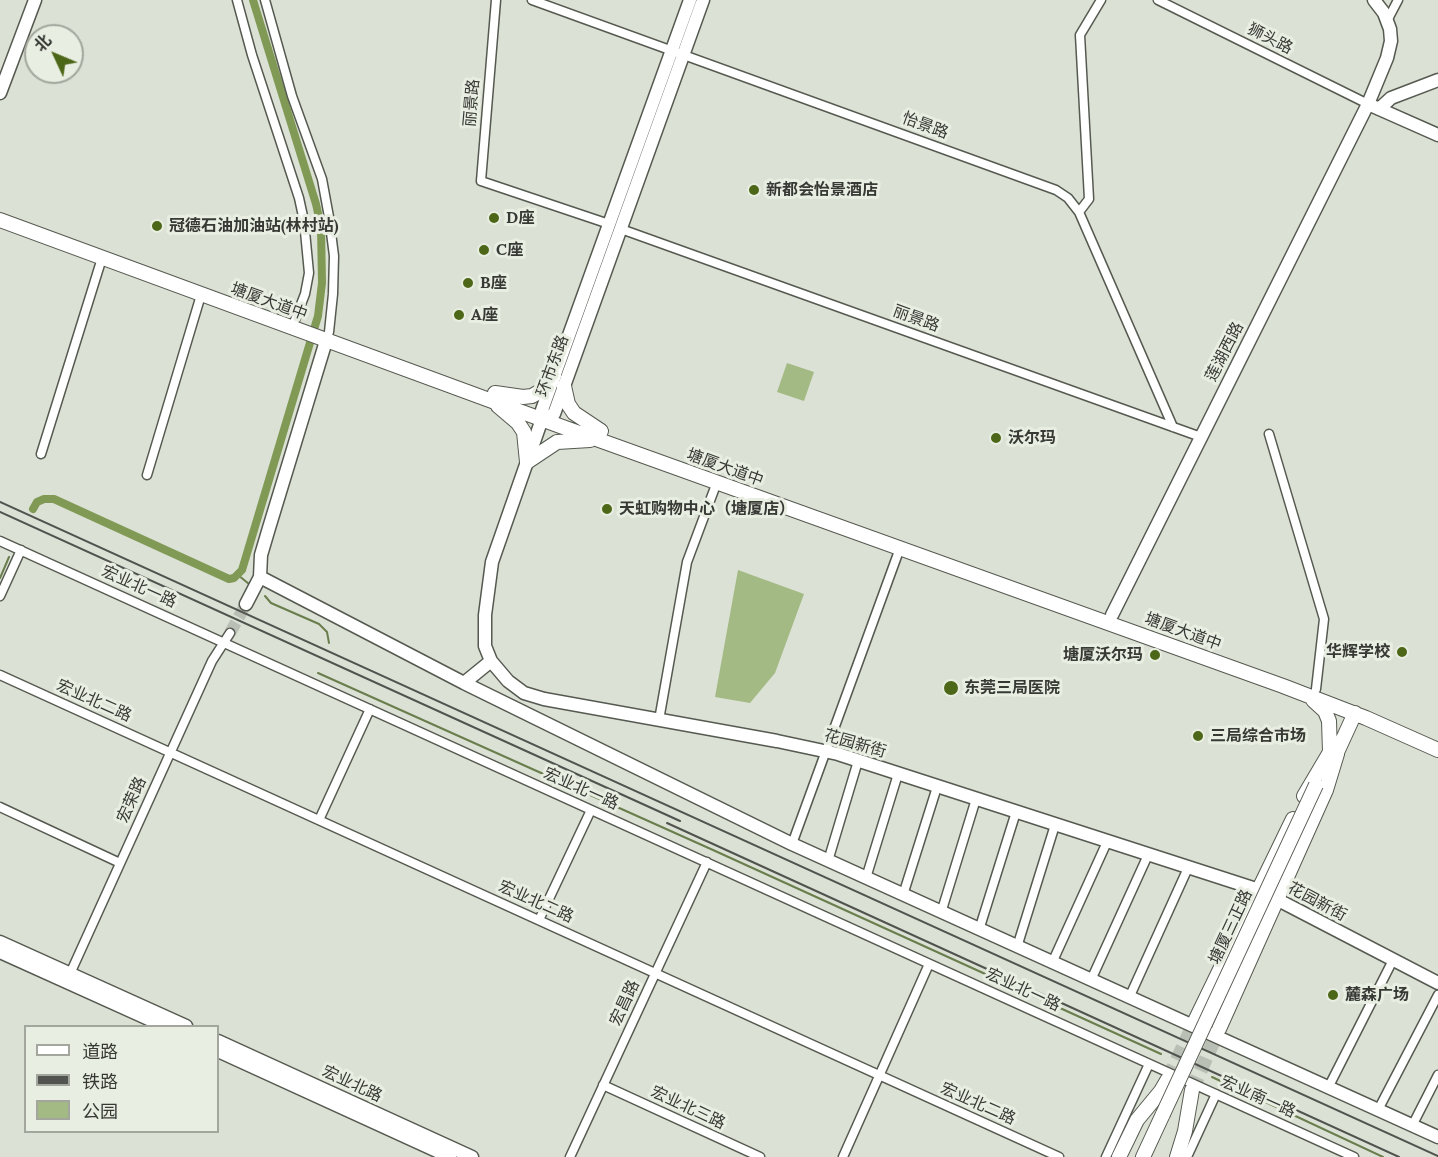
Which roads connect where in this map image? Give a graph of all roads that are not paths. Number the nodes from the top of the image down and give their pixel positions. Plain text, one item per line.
1 (27, 0) edge
2 (35, 0) edge
3 (237, 0) edge
4 (265, 0) edge
5 (496, 0) edge
6 (532, 0) edge
7 (690, 0) edge
8 (703, 0) edge
9 (1101, 0) edge
10 (1158, 0) edge
11 (1374, 0) edge
12 (1398, 0) edge
13 (1387, 21) junction
14 (677, 53) junction
15 (0, 71) edge
16 (1438, 80) edge
17 (0, 93) edge
18 (1373, 107) junction
19 (1438, 135) edge
20 (0, 211) edge
21 (1079, 212) junction
22 (0, 220) edge
23 (615, 226) junction
24 (102, 258) junction
25 (201, 295) junction
26 (298, 324) junction
27 (324, 335) junction
28 (559, 381) junction
29 (493, 397) junction
30 (546, 414) junction
31 (1173, 427) junction
32 (1269, 434) dead end
33 (599, 435) junction
34 (1201, 437) junction
35 (40, 454) dead end
36 (527, 462) junction
37 (147, 475) dead end
38 (717, 483) junction
39 (1, 543) edge
40 (900, 548) junction
41 (21, 550) junction
42 (260, 577) junction
43 (0, 596) edge
44 (246, 604) tunnel mouth
45 (1112, 615) junction
46 (230, 633) tunnel mouth
47 (224, 643) junction
48 (491, 661) junction
49 (0, 675) edge
50 (464, 683) junction
51 (1309, 691) junction
52 (370, 709) junction
53 (1351, 712) junction
54 (659, 720) junction
55 (1385, 726) junction
56 (1438, 740) edge
57 (1438, 750) edge
58 (1336, 751) junction
59 (170, 752) junction
60 (826, 752) junction
61 (858, 761) junction
62 (898, 774) junction
63 (937, 787) junction
64 (976, 799) junction
65 (0, 807) edge
66 (591, 810) junction
67 (1016, 812) junction
68 (319, 820) junction
69 (1055, 825) junction
70 (1107, 842) junction
71 (792, 844) junction
72 (1148, 855) junction
73 (828, 861) junction
74 (707, 862) junction
75 (120, 863) junction
76 (1188, 868) junction
77 (866, 878) junction
78 (1258, 890) junction
79 (903, 895) junction
80 (1276, 899) junction
81 (941, 913) junction
82 (539, 920) junction
83 (979, 930) junction
84 (0, 942) edge
85 (1017, 947) junction
86 (0, 952) edge
87 (1393, 960) junction
88 (1052, 963) junction
89 (929, 964) junction
90 (656, 973) junction
91 (68, 978) junction
92 (1090, 981) junction
93 (1438, 983) edge
94 (1438, 994) edge
95 (1129, 998) junction
96 (1196, 1019) tunnel mouth
97 (162, 1025) edge
98 (184, 1025) edge
99 (1219, 1029) tunnel mouth
100 (219, 1041) edge
101 (219, 1051) edge
102 (1149, 1064) junction
103 (880, 1075) junction
104 (1438, 1075) edge
105 (1168, 1079) tunnel mouth
106 (603, 1085) junction
107 (1328, 1088) junction
108 (1192, 1090) tunnel mouth
109 (1216, 1094) junction
110 (1378, 1110) junction
111 (1165, 1115) junction
112 (1412, 1126) junction
113 (1438, 1137) edge
114 (450, 1157) edge
115 (472, 1157) edge
116 (570, 1157) edge
117 (760, 1157) edge
118 (843, 1157) edge
119 (1059, 1157) edge
120 (1106, 1157) edge
121 (1119, 1157) edge
122 (1143, 1157) edge
123 (1150, 1157) edge
124 (1177, 1157) edge
125 (1187, 1157) edge
126 (1354, 1157) edge

1 - 15 main road
2 - 17 main road
3 - 26 street
4 - 27 street
5 - 23 street, 丽景路
6 - 14 street, 怡景路
7 - 14 main road, 环市东路
8 - 14 main road, 环市东路
9 - 21 street
10 - 18 street, 狮头路
11 - 13 main road
12 - 13 street
13 - 18 main road, 莲湖西路
14 - 21 street, 怡景路
14 - 23 main road, 环市东路
16 - 18 main road
18 - 19 main road
18 - 34 main road, 莲湖西路
20 - 26 main road, 塘厦大道中
21 - 31 street, 怡景路
22 - 24 main road, 塘厦大道中
23 - 28 main road, 环市东路
23 - 31 street, 丽景路
24 - 25 main road, 塘厦大道中
24 - 35 street
25 - 26 main road, 塘厦大道中
25 - 37 street
26 - 27 main road, 塘厦大道中
27 - 29 main road, 塘厦大道中
27 - 42 main road
28 - 29 main road
28 - 30 main road, 环市东路
28 - 33 main road
29 - 30 main road, 塘厦大道中
29 - 36 main road
30 - 33 main road, 塘厦大道中
30 - 36 main road
31 - 34 street, 丽景路
32 - 51 street
33 - 36 main road
33 - 38 main road, 塘厦大道中
33 - 45 main road, 塘厦大道中
34 - 45 main road, 莲湖西路
36 - 48 main road
38 - 40 main road, 塘厦大道中
38 - 54 street
39 - 41 street, 宏业北一路
40 - 51 main road, 塘厦大道中
40 - 60 street
41 - 43 street
41 - 47 street, 宏业北一路
42 - 44 main road
42 - 50 main road
45 - 51 main road, 塘厦大道中
46 - 47 street, 宏荣路
47 - 52 street, 宏业北一路
47 - 59 street, 宏荣路
48 - 50 main road
48 - 54 main road, 花园新街
49 - 59 street, 宏业北二路
50 - 71 main road
51 - 53 main road, 塘厦大道中
51 - 56 main road, 塘厦大道中
51 - 58 main road
52 - 66 street, 宏业北一路
52 - 68 street
53 - 55 main road, 塘厦大道中
53 - 58 main road, 塘厦三正路
54 - 60 main road, 花园新街
55 - 57 main road, 塘厦大道中
55 - 58 main road
58 - 78 main road
58 - 80 main road
58 - 111 main road, 塘厦三正路, bridge
59 - 68 street, 宏业北二路
59 - 75 street, 宏荣路
60 - 61 main road, 花园新街
60 - 71 street
61 - 62 main road, 花园新街
61 - 73 street
62 - 63 main road, 花园新街
62 - 77 street
63 - 64 main road, 花园新街
63 - 79 street
64 - 67 main road, 花园新街
64 - 81 street
65 - 75 street
66 - 74 street, 宏业北一路
66 - 82 street
67 - 69 main road, 花园新街
67 - 83 street
68 - 82 street, 宏业北二路
69 - 70 main road, 花园新街
69 - 85 street
70 - 72 main road, 花园新街
70 - 88 street
71 - 73 main road
72 - 76 main road, 花园新街
72 - 92 street
73 - 77 main road
74 - 89 street, 宏业北一路
74 - 90 street, 宏昌路
75 - 91 street, 宏荣路
76 - 78 main road, 花园新街
76 - 95 street
77 - 79 main road
78 - 80 main road, 花园新街
78 - 96 main road
79 - 81 main road
80 - 87 main road, 花园新街
80 - 99 main road
81 - 83 main road
82 - 90 street, 宏业北二路
83 - 85 main road
84 - 91 main road
85 - 88 main road
86 - 91 main road
87 - 93 main road, 花园新街
87 - 107 street
88 - 92 main road
89 - 102 street, 宏业北一路
89 - 103 street
90 - 103 street, 宏业北二路
90 - 106 street, 宏昌路
91 - 97 main road
91 - 98 main road
92 - 95 main road
94 - 110 street
95 - 107 main road
100 - 115 main road, 宏业北路
101 - 114 main road, 宏业北路
102 - 109 street, 宏业南一路
102 - 120 street
103 - 118 street
103 - 119 street, 宏业北二路
104 - 112 street
105 - 121 main road
106 - 116 street, 宏昌路
106 - 117 street, 宏业北三路
107 - 110 main road
108 - 124 main road
109 - 125 street
109 - 126 street, 宏业南一路
110 - 112 main road
111 - 122 main road, 塘厦三正路
111 - 123 main road, 塘厦三正路
112 - 113 main road

